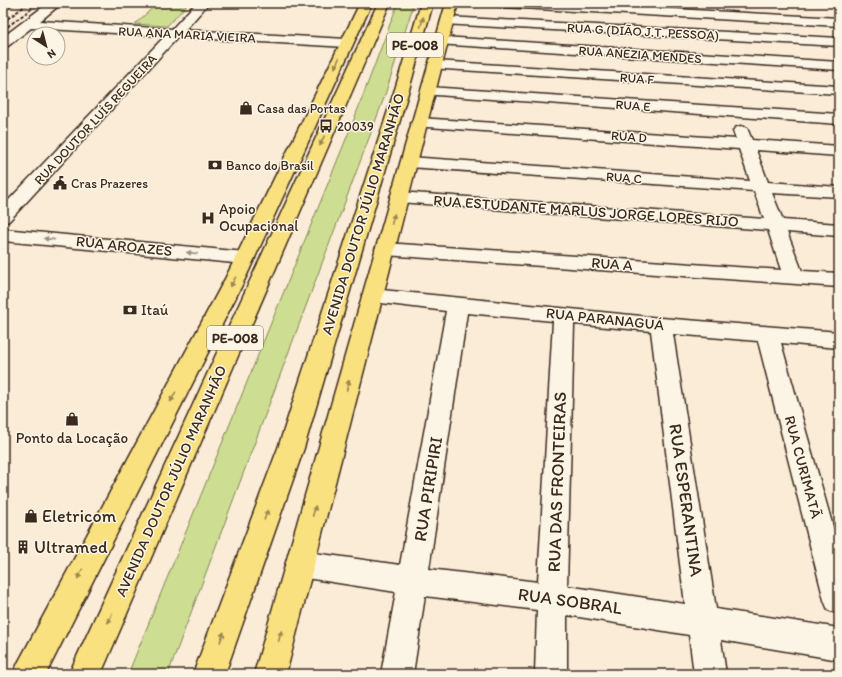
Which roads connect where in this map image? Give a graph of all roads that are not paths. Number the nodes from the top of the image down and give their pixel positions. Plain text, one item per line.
1 (56, 3) edge
2 (203, 3) edge
3 (366, 3) edge
4 (384, 3) edge
5 (427, 3) edge
6 (503, 3) edge
7 (697, 3) edge
8 (703, 15) junction
9 (447, 22) edge
10 (839, 22) edge
11 (27, 24) junction
12 (176, 33) junction
13 (712, 34) junction
14 (727, 36) junction
15 (839, 42) edge
16 (3, 43) edge
17 (346, 43) junction
18 (720, 59) junction
19 (738, 60) junction
20 (435, 65) junction
21 (839, 66) edge
22 (726, 84) junction
23 (839, 90) edge
24 (428, 91) junction
25 (734, 112) junction
26 (839, 119) edge
27 (419, 122) junction
28 (746, 144) junction
29 (839, 151) edge
30 (409, 162) junction
31 (760, 187) junction
32 (839, 192) edge
33 (399, 197) junction
34 (3, 217) edge
35 (774, 224) junction
36 (839, 230) edge
37 (3, 235) edge
38 (385, 249) junction
39 (245, 258) junction
40 (794, 277) junction
41 (839, 280) edge
42 (372, 296) junction
43 (458, 304) junction
44 (564, 315) junction
45 (661, 325) junction
46 (767, 333) junction
47 (839, 340) edge
48 (300, 564) junction
49 (413, 581) junction
50 (552, 598) junction
51 (839, 600) edge
52 (704, 622) junction
53 (839, 644) edge
54 (29, 674) edge
55 (86, 674) edge
56 (209, 674) edge
57 (270, 674) edge
58 (397, 674) edge
59 (551, 674) edge
60 (710, 674) edge

1 - 11 street
2 - 12 street, RUA DOUTOR LUÍS REGUEIRA
3 - 17 main road, AVENIDA DOUTOR JÚLIO MARANHÃO
4 -> 55 main road, AVENIDA DOUTOR JÚLIO MARANHÃO / PE-008
56 -> 5 main road, AVENIDA DOUTOR JÚLIO MARANHÃO / PE-008
6 - 8 street
7 - 8 street
8 - 10 street
8 - 13 street
9 - 13 street, RUA G (DIÃO J.T. PESSOA)
9 - 18 street, RUA ANEZIA MENDES
9 - 20 main road, AVENIDA DOUTOR JÚLIO MARANHÃO
11 - 12 street, RUA ANA MARIA VIEIRA
11 - 16 street
12 - 17 street, RUA ANA MARIA VIEIRA
12 - 34 street, RUA DOUTOR LUÍS REGUEIRA
13 - 14 street, RUA G (DIÃO J.T. PESSOA)
14 - 15 street, RUA G (DIÃO J.T. PESSOA)
14 - 19 street
17 -> 39 main road, AVENIDA DOUTOR JÚLIO MARANHÃO
18 - 19 street, RUA ANEZIA MENDES
18 - 22 street
19 - 21 street, RUA ANEZIA MENDES
20 - 22 street, RUA F
20 - 24 main road, AVENIDA DOUTOR JÚLIO MARANHÃO
22 - 23 street, RUA F
22 - 25 street
24 - 25 street, RUA E
24 - 27 main road, AVENIDA DOUTOR JÚLIO MARANHÃO
25 - 26 street, RUA E
25 - 28 street
27 - 28 street, RUA D
27 - 30 main road, AVENIDA DOUTOR JÚLIO MARANHÃO
28 - 29 street, RUA D
28 - 31 street
30 - 31 street, RUA C
30 - 33 main road, AVENIDA DOUTOR JÚLIO MARANHÃO
31 - 32 street, RUA C
31 - 35 street
33 - 35 street, RUA ESTUDANTE MARLUS JORGE LOPES RIJO
38 -> 33 main road, AVENIDA DOUTOR JÚLIO MARANHÃO
35 - 36 street, RUA ESTUDANTE MARLUS JORGE LOPES RIJO
35 - 40 street
39 -> 37 street, RUA AROAZES
38 - 40 street, RUA A
38 - 42 main road, AVENIDA DOUTOR JÚLIO MARANHÃO
39 -> 54 main road, AVENIDA DOUTOR JÚLIO MARANHÃO
40 - 41 street, RUA A
42 - 43 street, RUA PARANAGUÁ
48 -> 42 main road, AVENIDA DOUTOR JÚLIO MARANHÃO
43 - 44 street, RUA PARANAGUÁ
43 - 49 street, RUA PIRIPIRI
44 - 45 street, RUA PARANAGUÁ
44 - 50 street, RUA DAS FRONTEIRAS
45 - 46 street, RUA PARANAGUÁ
45 - 52 street, RUA ESPERANTINA
46 - 47 street, RUA PARANAGUÁ
46 - 51 street, RUA CURIMATÃ
48 - 49 street, RUA SOBRAL
57 -> 48 main road, AVENIDA DOUTOR JÚLIO MARANHÃO
49 - 50 street, RUA SOBRAL
49 - 58 street, RUA PIRIPIRI
50 - 52 street, RUA SOBRAL
50 - 59 street, RUA DAS FRONTEIRAS
52 - 53 street, RUA SOBRAL
52 - 60 street, RUA ESPERANTINA

